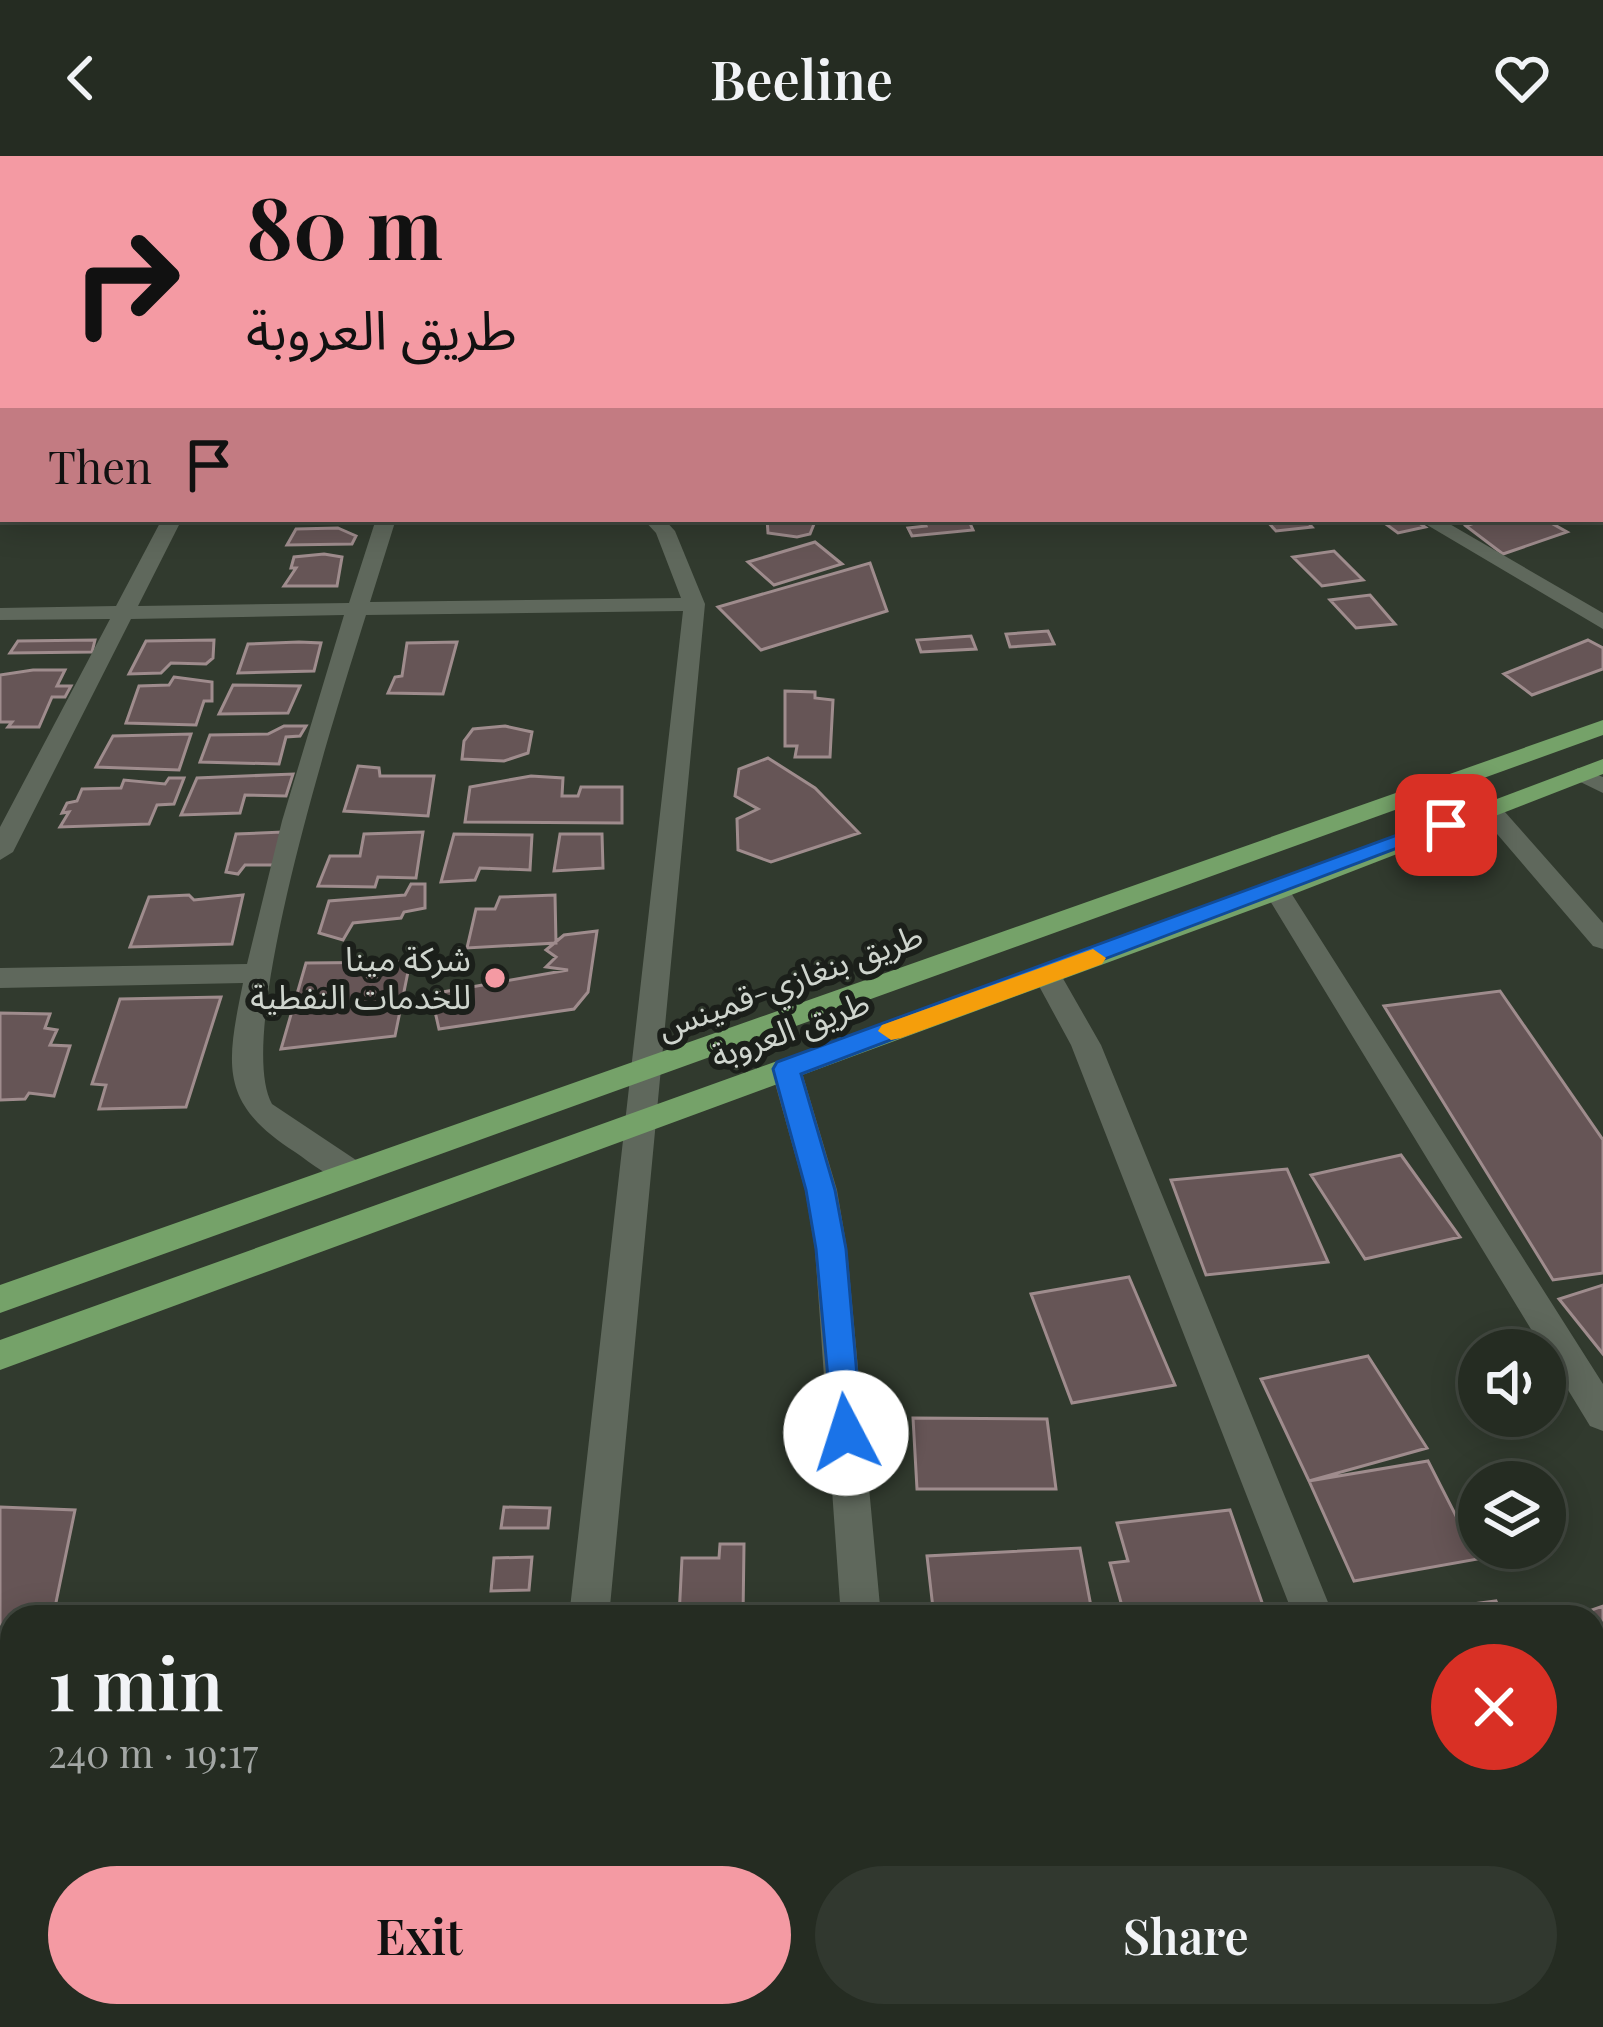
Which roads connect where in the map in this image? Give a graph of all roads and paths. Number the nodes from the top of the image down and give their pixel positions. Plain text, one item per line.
1 (171, 522) edge
2 (385, 522) edge
3 (656, 522) edge
4 (1432, 522) edge
5 (694, 604) junction
6 (356, 610) junction
7 (128, 613) junction
8 (0, 614) edge
9 (1603, 622) edge
10 (1603, 727) edge
11 (1595, 776) edge
12 (1488, 808) junction
13 (0, 852) edge
14 (1277, 891) junction
15 (1603, 940) edge
16 (257, 973) junction
17 (1047, 975) junction
18 (0, 978) edge
19 (786, 1069) junction
20 (644, 1071) junction
21 (639, 1123) junction
22 (351, 1173) junction
23 (0, 1299) edge
24 (0, 1354) edge
25 (1603, 1415) edge
26 (590, 1605) edge
27 (860, 1605) edge
28 (1309, 1605) edge

1 - 7 street
2 - 6 street
3 - 5 street
4 - 9 street
5 - 6 street
5 - 20 street
6 - 7 street
6 - 16 street
7 - 8 street
7 - 13 street
10 - 20 main road, طريق بنغازي-قمينس
11 - 12 main road, طريق العروبة
12 - 14 main road, طريق العروبة
12 - 15 street
14 - 17 main road, طريق العروبة
14 - 25 street
16 - 18 street
16 - 22 street
17 - 19 main road, طريق العروبة
17 - 28 street
19 - 21 main road, طريق العروبة
19 - 27 street
20 - 21 street
20 - 22 main road, طريق بنغازي-قمينس
21 - 24 main road, طريق العروبة
21 - 26 street
22 - 23 main road, طريق بنغازي-قمينس

